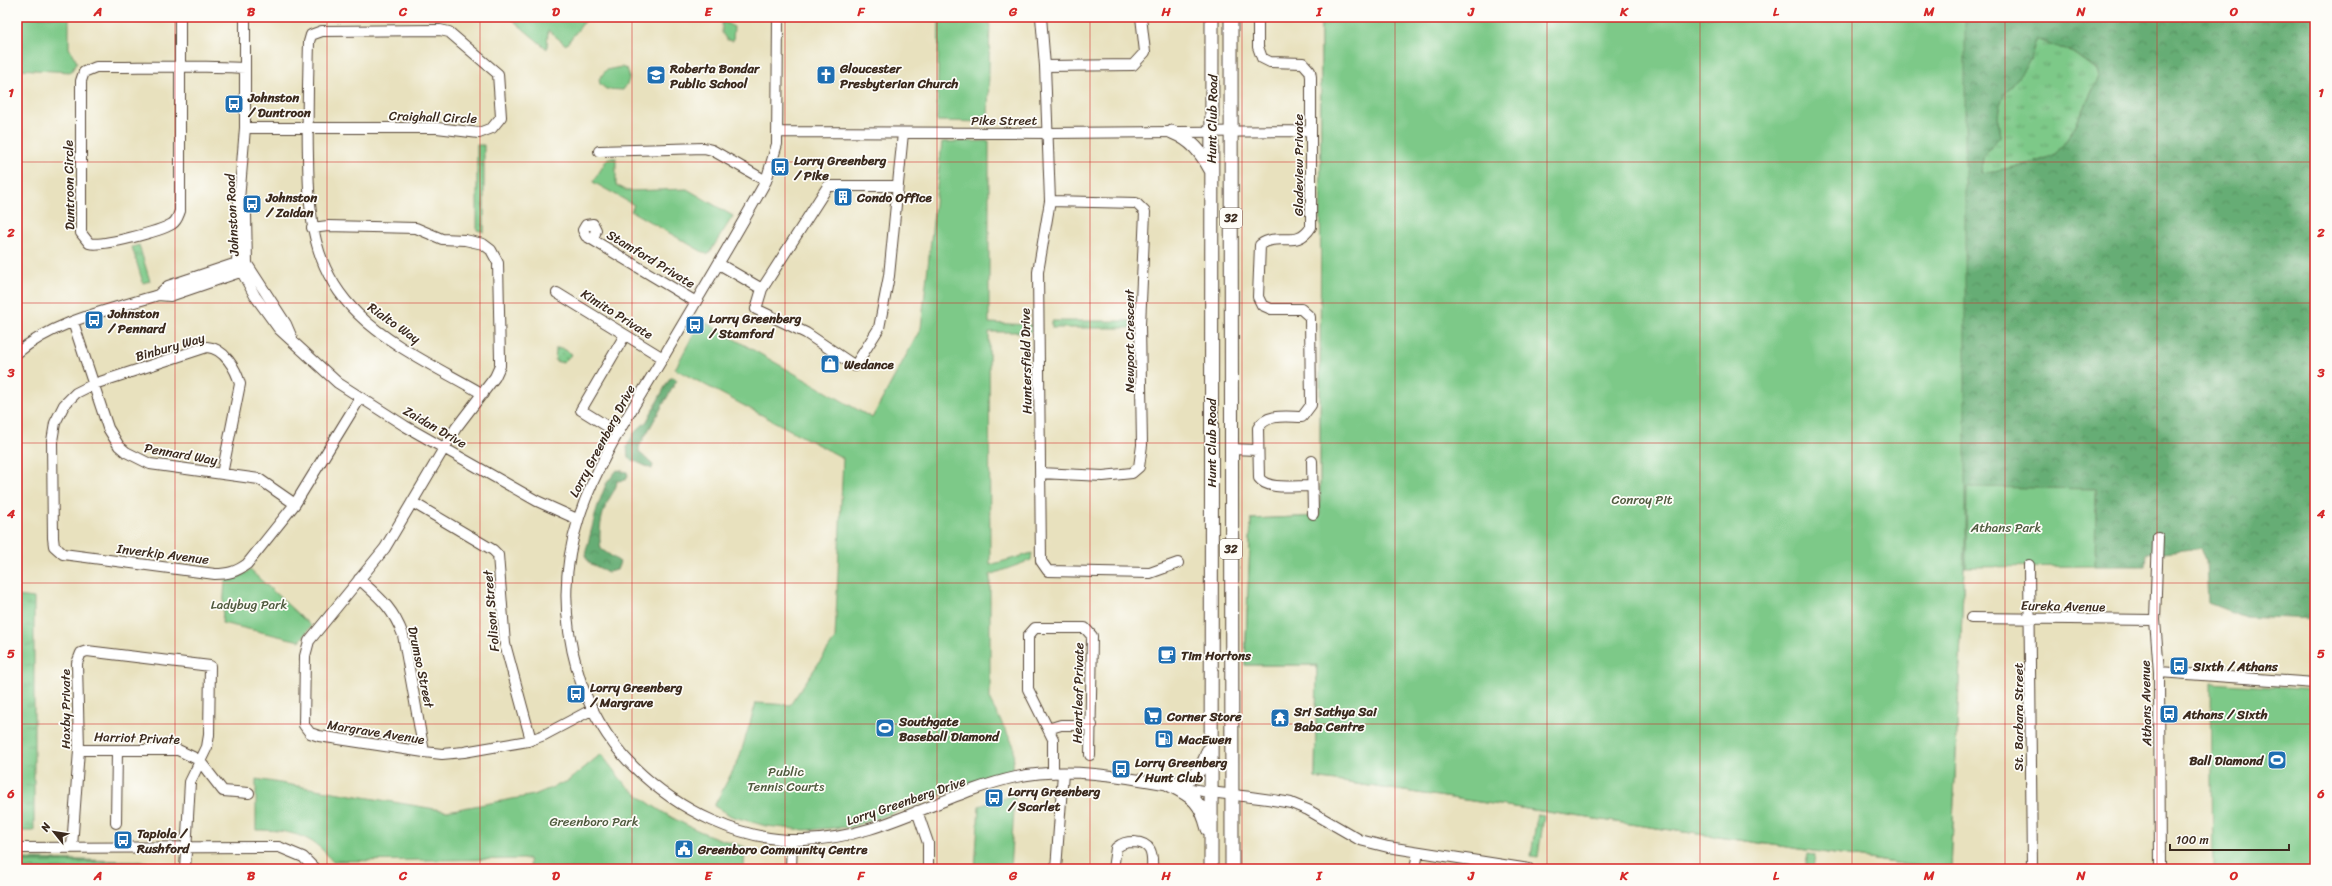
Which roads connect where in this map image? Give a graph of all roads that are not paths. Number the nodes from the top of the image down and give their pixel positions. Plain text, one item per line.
1 (180, 17) edge
2 (245, 17) edge
3 (778, 17) edge
4 (1041, 17) edge
5 (1142, 17) edge
6 (1212, 17) edge
7 (1231, 17) edge
8 (1258, 17) edge
9 (1045, 66) junction
10 (180, 68) junction
11 (245, 68) junction
12 (245, 128) junction
13 (307, 128) junction
14 (1213, 131) junction
15 (1311, 131) junction
16 (777, 132) junction
17 (1172, 132) junction
18 (1231, 132) junction
19 (903, 133) junction
20 (1047, 133) junction
21 (599, 151) dead end
22 (1211, 170) junction
23 (766, 181) junction
24 (898, 186) junction
25 (1050, 201) junction
26 (312, 228) junction
27 (593, 240) dead end
28 (719, 264) junction
29 (241, 266) junction
30 (762, 289) junction
31 (557, 293) dead end
32 (696, 302) junction
33 (73, 322) junction
34 (625, 334) junction
35 (17, 353) edge
36 (663, 358) junction
37 (94, 384) junction
38 (483, 394) junction
39 (360, 398) junction
40 (618, 433) junction
41 (444, 447) junction
42 (1231, 449) junction
43 (1258, 450) junction
44 (1312, 461) dead end
45 (1040, 473) junction
46 (222, 474) junction
47 (1312, 486) junction
48 (412, 502) junction
49 (295, 504) junction
50 (1313, 514) dead end
51 (577, 519) junction
52 (2158, 537) dead end
53 (1178, 563) dead end
54 (2029, 565) dead end
55 (359, 579) junction
56 (1971, 618) dead end
57 (2030, 618) junction
58 (2156, 620) junction
59 (2159, 672) junction
60 (2315, 683) edge
61 (593, 709) junction
62 (1092, 725) junction
63 (1048, 730) junction
64 (1212, 739) junction
65 (531, 740) junction
66 (79, 750) junction
67 (117, 750) junction
68 (424, 752) junction
69 (1090, 755) dead end
70 (199, 760) junction
71 (1053, 773) junction
72 (1063, 773) junction
73 (1170, 785) junction
74 (1212, 792) junction
75 (249, 793) dead end
76 (1232, 794) junction
77 (917, 811) junction
78 (116, 823) dead end
79 (792, 840) junction
80 (1211, 843) junction
81 (72, 847) junction
82 (187, 847) junction
83 (17, 848) edge
84 (1418, 852) junction
85 (185, 869) edge
86 (315, 869) edge
87 (791, 869) edge
88 (928, 869) edge
89 (1056, 869) edge
90 (1113, 869) edge
91 (1152, 869) edge
92 (1212, 869) edge
93 (1232, 869) edge
94 (1415, 869) edge
95 (1528, 869) edge
96 (2032, 869) edge
97 (2160, 869) edge

1 - 10 street
2 - 11 street, Johnston Road
3 - 16 street, Lorry Greenberg Drive
4 - 9 street, Huntersfield Drive
5 - 9 street
6 - 14 main road, Hunt Club Road / 32
7 - 18 main road, Hunt Club Road / 32
8 - 15 street, Gladeview Private
9 - 20 street, Huntersfield Drive
10 - 10 street, Duntroon Circle
10 - 11 street, Duntroon Circle
11 - 12 street, Johnston Road
12 - 13 street, Craighall Circle
12 - 29 street, Johnston Road
13 - 13 street, Craighall Circle
13 - 26 street, Rialto Way
14 - 17 street, Pike Street
14 - 18 street, Pike Street
14 - 22 main road, Hunt Club Road / 32
15 - 18 street, Pike Street
15 - 43 street, Gladeview Private
16 - 19 street, Pike Street
16 - 23 street, Lorry Greenberg Drive
17 - 20 street, Pike Street
17 - 22 main road
18 - 42 main road, Hunt Club Road / 32
19 - 20 street, Pike Street
19 - 24 street
20 - 25 street, Huntersfield Drive
21 - 23 street
22 - 64 main road, Hunt Club Road / 32
23 - 28 street, Lorry Greenberg Drive
24 - 30 street
24 - 30 street
25 - 45 street, Huntersfield Drive
25 - 45 street, Newport Crescent
26 - 38 street, Rialto Way
26 - 38 street, Margrave Avenue
27 - 32 street, Stamford Private
28 - 30 street
28 - 32 street, Lorry Greenberg Drive
29 - 33 street, Johnston Road
29 - 39 street, Zaidan Drive
31 - 34 street, Kimito Private
32 - 36 street, Lorry Greenberg Drive
33 - 35 street, Johnston Road
33 - 37 street, Pennard Way
34 - 36 street, Kimito Private
34 - 40 street
36 - 40 street, Lorry Greenberg Drive
37 - 46 street, Pennard Way
37 - 46 street, Binbury Way
37 - 49 street, Inverkip Avenue
38 - 41 street, Margrave Avenue
39 - 41 street, Zaidan Drive
39 - 49 street, Inverkip Avenue
40 - 51 street, Lorry Greenberg Drive
41 - 48 street, Margrave Avenue
41 - 51 street, Zaidan Drive
42 - 43 street
42 - 76 main road, Hunt Club Road / 32
43 - 47 street, Gladeview Private
44 - 47 street
45 - 53 street, Huntersfield Drive
46 - 49 street, Pennard Way
47 - 50 street
48 - 55 street, Margrave Avenue
48 - 65 street, Folison Street
51 - 61 street, Lorry Greenberg Drive
52 - 58 street, Athans Avenue
54 - 57 street, St. Barbara Street
55 - 68 street, Drumso Street
55 - 68 street, Margrave Avenue
56 - 57 street, Eureka Avenue
57 - 58 street, Eureka Avenue
57 - 96 street, St. Barbara Street
58 - 59 street, Athans Avenue
59 - 60 street
59 - 97 street, Athans Avenue
61 - 65 street, Margrave Avenue
61 - 79 street, Lorry Greenberg Drive
62 - 63 street
62 - 63 street, Heartleaf Private
62 - 69 street, Heartleaf Private
63 - 71 street
64 - 73 main road
64 - 74 main road, Hunt Club Road / 32
65 - 68 street, Margrave Avenue
66 - 67 street, Harriot Private
66 - 70 street, Haxby Private
66 - 81 street, Haxby Private
67 - 70 street, Harriot Private
67 - 78 street
70 - 75 street, Harriot Private
70 - 82 street
71 - 72 street, Lorry Greenberg Drive
71 - 77 street, Lorry Greenberg Drive
72 - 73 street, Lorry Greenberg Drive
72 - 89 street
73 - 74 street, Lorry Greenberg Drive
73 - 80 main road
74 - 76 street, Lorry Greenberg Drive
74 - 80 main road, Hunt Club Road / 32
76 - 84 street, Lorry Greenberg Drive
76 - 93 main road, Hunt Club Road / 32
77 - 79 street, Lorry Greenberg Drive
77 - 88 street
79 - 87 street
80 - 92 main road, Hunt Club Road / 32
81 - 82 street
81 - 83 street
82 - 85 street
82 - 86 street
84 - 94 street
84 - 95 street, Lorry Greenberg Drive
90 - 91 street

